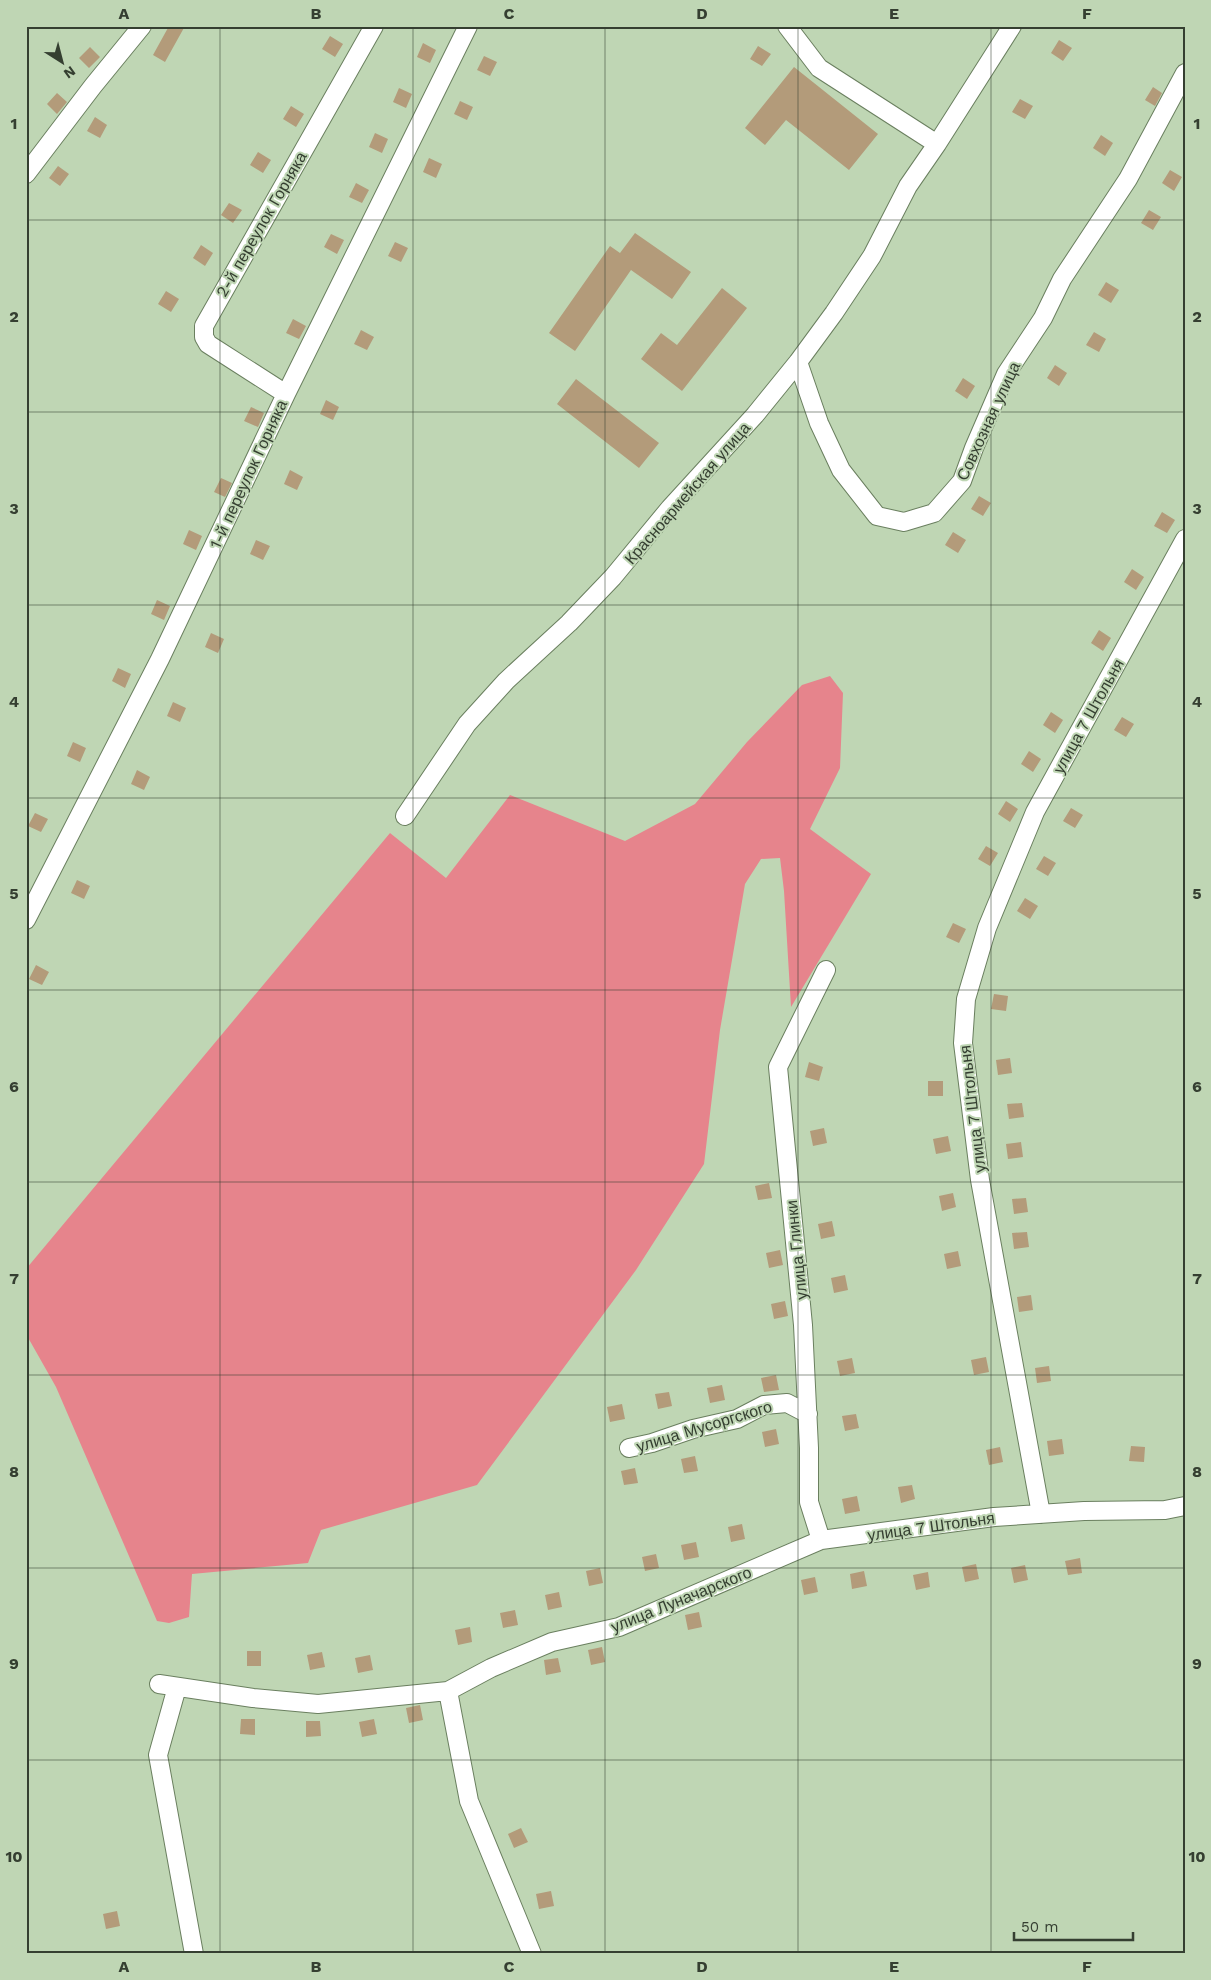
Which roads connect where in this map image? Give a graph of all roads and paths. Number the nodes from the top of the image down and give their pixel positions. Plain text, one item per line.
1 (142, 26) edge
2 (374, 26) edge
3 (468, 26) edge
4 (788, 26) edge
5 (1012, 26) edge
6 (1185, 73) edge
7 (937, 144) junction
8 (26, 174) edge
9 (798, 362) junction
10 (286, 394) junction
11 (1185, 539) edge
12 (405, 816) dead end
13 (26, 920) edge
14 (826, 970) dead end
15 (808, 1414) junction
16 (629, 1448) dead end
17 (1185, 1506) edge
18 (1041, 1514) junction
19 (821, 1540) junction
20 (159, 1684) dead end
21 (177, 1687) junction
22 (448, 1691) junction
23 (194, 1954) edge
24 (532, 1954) edge

1 - 8 street
2 - 10 street, 2-й переулок Горняка
3 - 10 street, 1-й переулок Горняка
4 - 7 street
5 - 7 street, Красноармейская улица
6 - 9 street, Совхозная улица
7 - 9 street, Красноармейская улица
9 - 12 street, Красноармейская улица
10 - 13 street, 1-й переулок Горняка
11 - 18 street, улица 7 Штольня
14 - 15 street, улица Глинки
15 - 16 street, улица Мусоргского
15 - 19 street, улица Глинки
17 - 18 street, улица 7 Штольня
18 - 19 street, улица 7 Штольня
19 - 22 street, улица Луначарского
20 - 21 street, улица Луначарского
21 - 22 street, улица Луначарского
21 - 23 street
22 - 24 street

